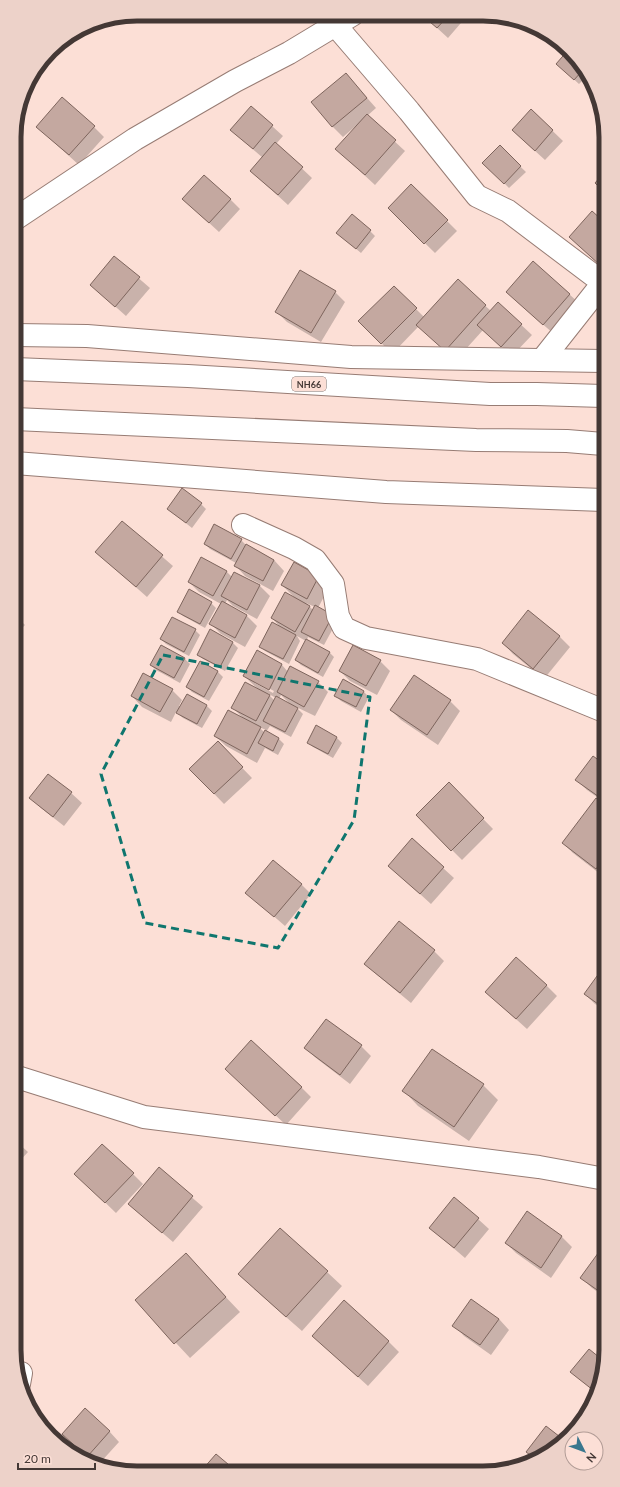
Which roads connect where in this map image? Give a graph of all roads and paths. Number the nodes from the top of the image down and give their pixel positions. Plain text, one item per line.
1 (344, 21) edge
2 (21, 215) edge
3 (599, 281) edge
4 (599, 287) edge
5 (21, 335) edge
6 (542, 360) junction
7 (599, 361) edge
8 (21, 369) edge
9 (599, 396) edge
10 (21, 419) edge
11 (599, 444) edge
12 (21, 463) edge
13 (599, 500) edge
14 (243, 525) dead end
15 (599, 709) edge
16 (21, 1078) edge
17 (599, 1178) edge

1 - 2 main road
1 - 3 main road
4 - 6 main road
5 - 6 main road
6 - 7 main road
8 - 9 main road, NH66
10 - 11 main road
12 - 13 main road
14 - 15 main road
16 - 17 main road

